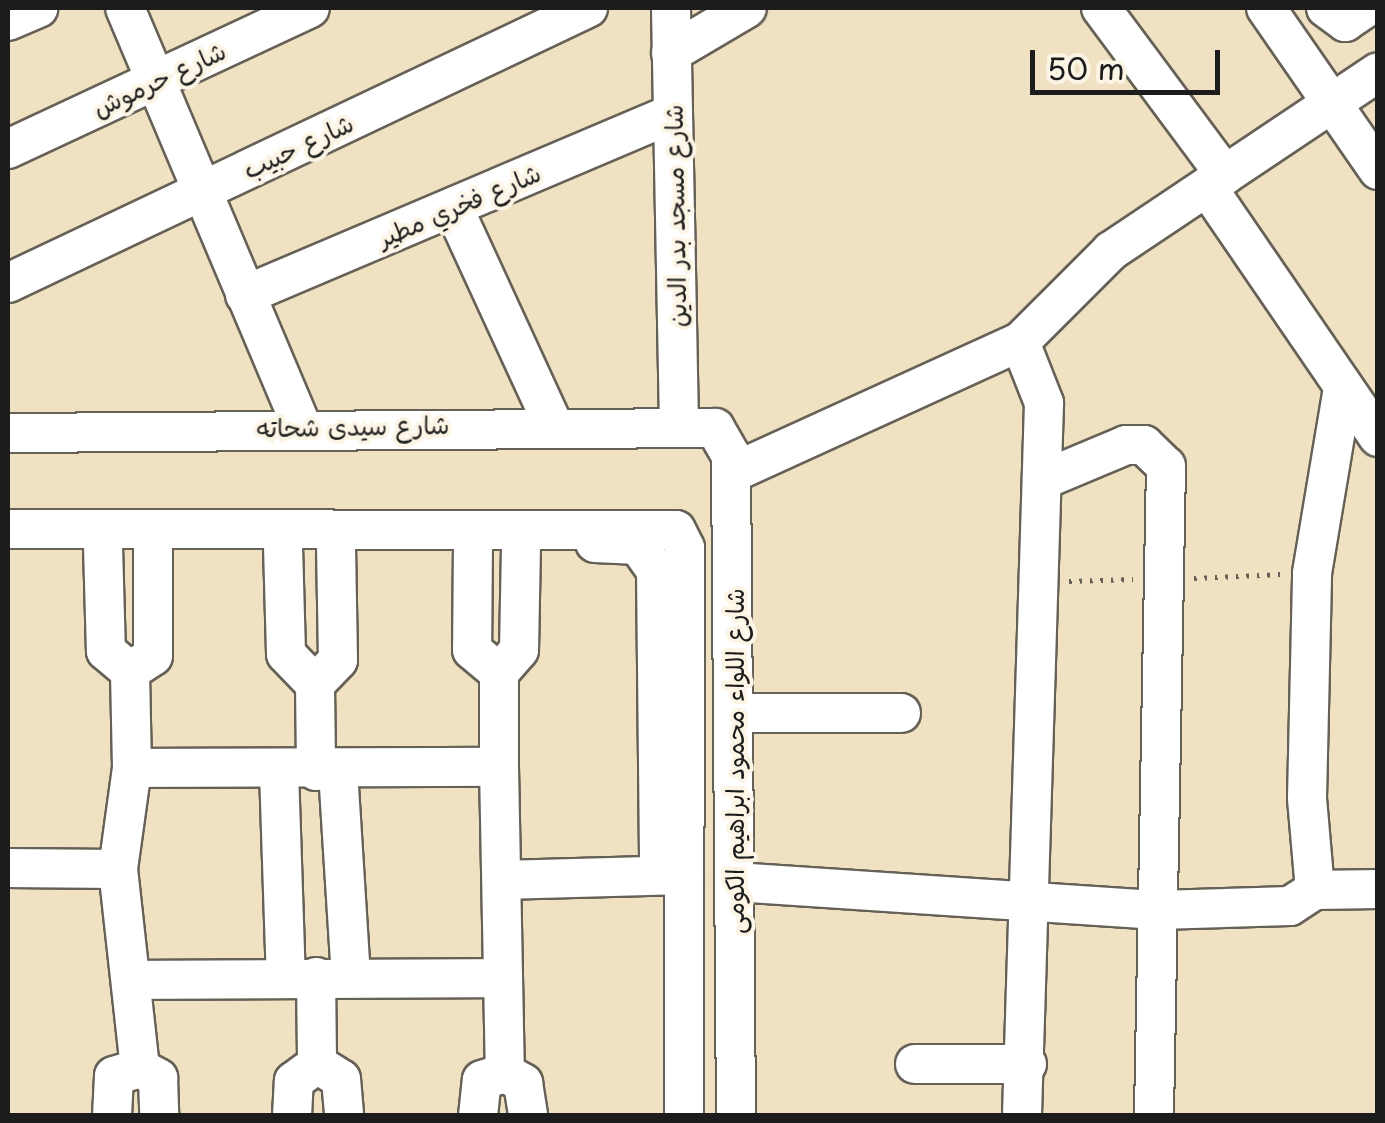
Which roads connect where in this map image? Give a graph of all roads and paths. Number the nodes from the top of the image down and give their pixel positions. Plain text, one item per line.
1 (38, 8) edge
2 (125, 8) edge
3 (310, 8) edge
4 (588, 8) edge
5 (671, 8) edge
6 (747, 8) edge
7 (1102, 8) edge
8 (1266, 8) edge
9 (1326, 8) edge
10 (1366, 8) edge
11 (8, 22) edge
12 (672, 53) junction
13 (1378, 72) edge
14 (154, 81) junction
15 (1330, 102) junction
16 (672, 114) junction
17 (8, 150) edge
18 (1378, 170) edge
19 (1216, 181) junction
20 (200, 192) junction
21 (453, 207) junction
22 (8, 284) edge
23 (245, 296) junction
24 (1020, 342) junction
25 (1343, 388) junction
26 (552, 422) junction
27 (689, 425) junction
28 (302, 427) junction
29 (8, 433) edge
30 (1378, 436) edge
31 (732, 474) junction
32 (1044, 479) junction
33 (8, 529) edge
34 (201, 538) junction
35 (8, 543) edge
36 (474, 544) junction
37 (336, 545) junction
38 (103, 546) junction
39 (283, 546) junction
40 (521, 546) junction
41 (153, 549) junction
42 (130, 672) junction
43 (499, 673) junction
44 (315, 684) junction
45 (734, 712) junction
46 (901, 714) dead end
47 (500, 767) junction
48 (132, 768) junction
49 (278, 771) junction
50 (327, 771) junction
51 (8, 868) edge
52 (118, 869) junction
53 (672, 875) junction
54 (502, 880) junction
55 (735, 882) junction
56 (1315, 890) junction
57 (1378, 890) edge
58 (1031, 902) junction
59 (1158, 910) junction
60 (318, 977) junction
61 (502, 978) junction
62 (137, 980) junction
63 (318, 1064) junction
64 (915, 1064) dead end
65 (1027, 1064) junction
66 (140, 1068) junction
67 (504, 1073) junction
68 (112, 1116) edge
69 (159, 1116) edge
70 (292, 1116) edge
71 (344, 1116) edge
72 (478, 1116) edge
73 (528, 1116) edge
74 (662, 1116) edge
75 (684, 1116) edge
76 (736, 1116) edge
77 (1022, 1116) edge
78 (1154, 1116) edge

1 - 11 street
2 - 14 street
3 - 14 street, شارع حرموش
4 - 20 street, شارع حبيب
5 - 12 street, شارع مسجد بدر الدين
6 - 12 street
7 - 19 street
8 - 15 street
9 - 10 street
12 - 16 street, شارع مسجد بدر الدين
13 - 15 street
14 - 17 street, شارع حرموش
14 - 20 street
15 - 18 street
15 - 19 street
16 - 21 street, شارع فخري مطير
16 - 27 street, شارع مسجد بدر الدين
19 - 24 street
19 - 25 street
20 - 22 street, شارع حبيب
20 - 23 street
21 - 23 street, شارع فخري مطير
21 - 26 street
23 - 28 street
24 - 31 street
24 - 32 street
25 - 30 street
25 - 56 street
26 - 27 street, شارع سيدى شحاته
26 - 28 street, شارع سيدى شحاته
27 - 31 street, شارع اللواء محمود ابراهيم الكومى
28 - 29 street, شارع سيدى شحاته
31 - 45 street, شارع اللواء محمود ابراهيم الكومى
32 - 58 street
32 - 59 street
33 - 34 street
34 - 39 street
34 - 41 street
34 - 53 street
35 - 38 street
36 - 37 street
36 - 40 street
36 - 43 street
37 - 39 street
37 - 44 street
38 - 41 street
38 - 42 street
39 - 44 street
40 - 43 street
40 - 53 street
41 - 42 street
42 - 48 street
43 - 47 street
44 - 50 street
45 - 46 street
45 - 55 street, شارع اللواء محمود ابراهيم الكومى
47 - 50 street
47 - 54 street
48 - 49 street
48 - 52 street
49 - 50 street
49 - 60 street
50 - 60 street
51 - 52 street
52 - 62 street
53 - 54 street
53 - 74 street
53 - 75 street
54 - 61 street
55 - 58 street
55 - 76 street, شارع اللواء محمود ابراهيم الكومى
56 - 57 street
56 - 59 street
58 - 59 street
58 - 65 street
59 - 78 street
60 - 61 street
60 - 62 street
60 - 63 street
61 - 67 street
62 - 66 street
63 - 70 street
63 - 71 street
64 - 65 street
65 - 77 street
66 - 68 street
66 - 69 street
67 - 72 street
67 - 73 street

